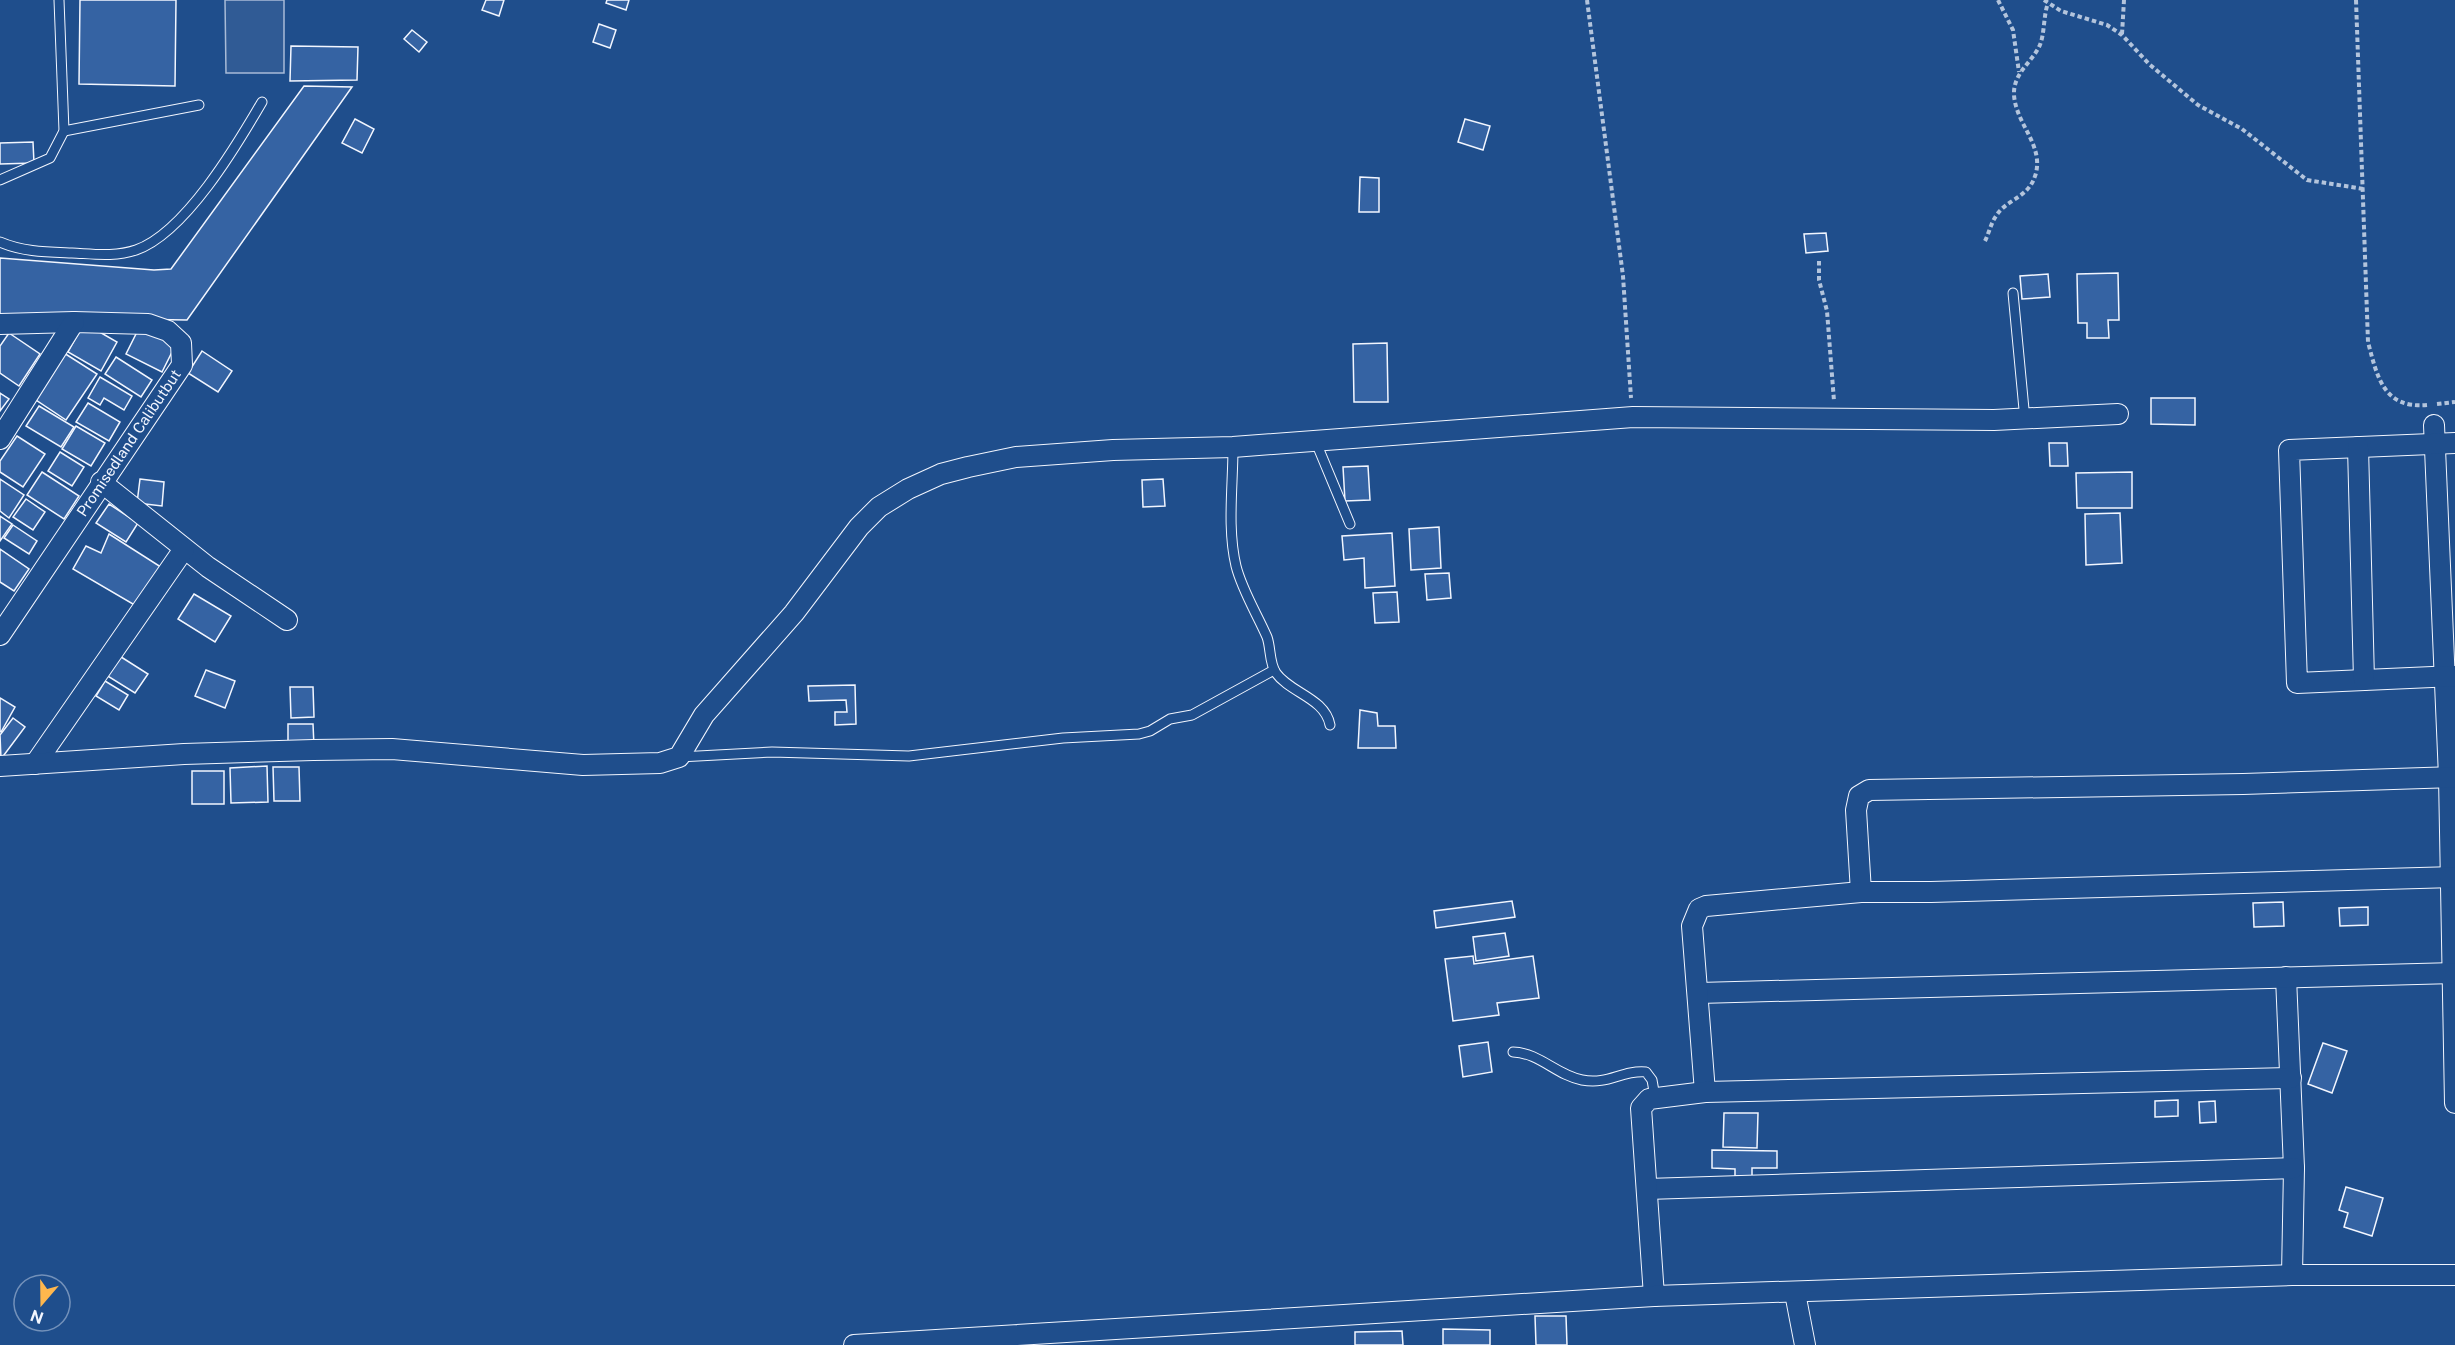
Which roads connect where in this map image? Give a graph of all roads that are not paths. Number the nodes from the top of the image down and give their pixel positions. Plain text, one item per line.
1 (59, 0) edge
2 (262, 102) dead end
3 (199, 105) dead end
4 (64, 131) junction
5 (0, 180) edge
6 (0, 242) edge
7 (2013, 293) dead end
8 (75, 322) junction
9 (0, 324) edge
10 (2118, 414) dead end
11 (2025, 420) junction
12 (2434, 434) junction
13 (0, 439) edge
14 (1315, 440) junction
15 (2455, 443) edge
16 (1233, 447) junction
17 (2358, 447) junction
18 (101, 482) junction
19 (1350, 524) dead end
20 (184, 549) junction
21 (287, 620) dead end
22 (0, 635) edge
23 (1274, 670) junction
24 (2450, 676) edge
25 (2364, 680) junction
26 (1330, 725) dead end
27 (679, 757) junction
28 (35, 764) junction
29 (0, 766) edge
30 (2452, 777) edge
31 (2453, 877) edge
32 (1861, 892) junction
33 (2454, 973) edge
34 (2286, 977) junction
35 (1699, 993) junction
36 (1513, 1052) dead end
37 (2455, 1066) edge
38 (2291, 1078) junction
39 (1706, 1092) junction
40 (1655, 1098) junction
41 (2455, 1103) edge
42 (2294, 1168) junction
43 (1647, 1190) junction
44 (2292, 1275) junction
45 (2455, 1275) edge
46 (1795, 1293) junction
47 (1654, 1296) junction
48 (855, 1345) edge
49 (1805, 1345) edge

1 - 4 lane
2 - 6 lane
3 - 4 lane
4 - 5 lane
7 - 11 lane
8 - 9 street, Promisedland Calibutbut
8 - 13 street
8 - 18 street, Promisedland Calibutbut
10 - 11 street
11 - 14 street
12 - 15 street
12 - 17 street
12 - 24 street
14 - 16 street
14 - 19 lane
16 - 23 lane
16 - 27 street
17 - 25 street
17 - 25 street
18 - 20 street
18 - 22 street, Promisedland Calibutbut
20 - 21 street
20 - 28 street
23 - 26 lane
23 - 27 lane
24 - 25 street
24 - 30 street
27 - 28 street
28 - 29 street
30 - 31 street
30 - 32 street
31 - 32 street
31 - 33 street
32 - 35 street
33 - 34 street
33 - 37 street
34 - 35 street
34 - 38 street
35 - 39 street
36 - 40 lane
37 - 41 street
38 - 39 street
38 - 42 street
39 - 40 street
40 - 43 street
42 - 43 street
42 - 44 street
43 - 47 street
44 - 45 street
44 - 46 street
46 - 47 street
46 - 49 street
47 - 48 street

